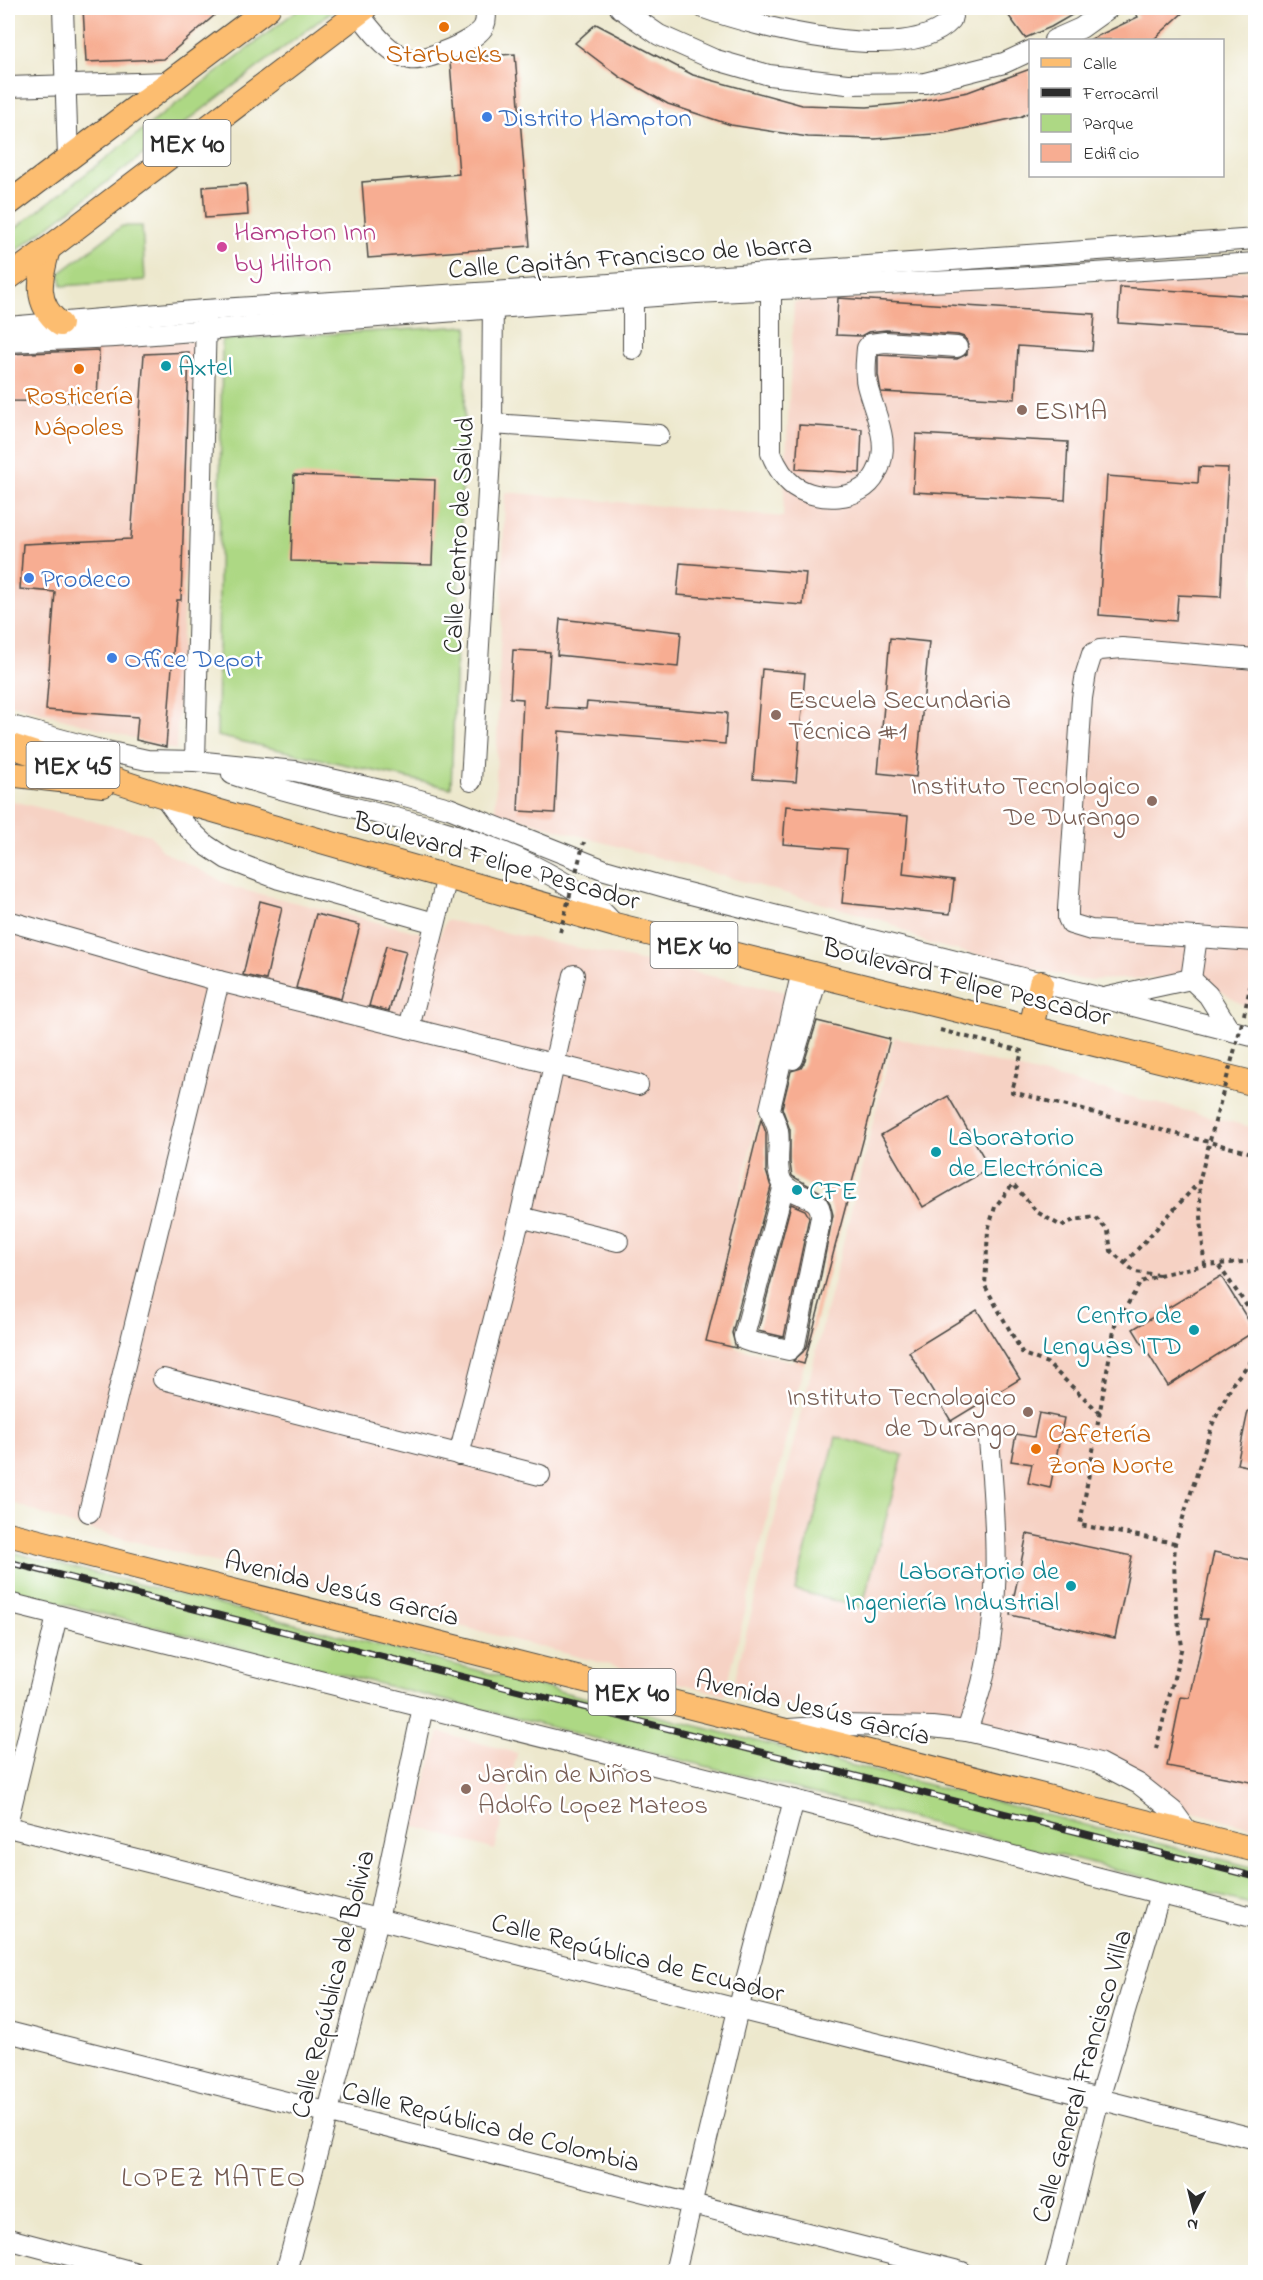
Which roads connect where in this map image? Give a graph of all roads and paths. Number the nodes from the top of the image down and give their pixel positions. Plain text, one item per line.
1 (63, 8) edge
2 (268, 8) edge
3 (484, 8) edge
4 (620, 8) edge
5 (704, 8) edge
6 (954, 8) edge
7 (1109, 8) edge
8 (361, 10) edge
9 (1056, 39) edge
10 (1029, 51) edge
11 (169, 82) junction
12 (66, 86) junction
13 (8, 87) edge
14 (68, 158) junction
15 (8, 204) edge
16 (1256, 239) edge
17 (48, 249) junction
18 (1256, 263) edge
19 (8, 278) edge
20 (771, 281) junction
21 (633, 297) junction
22 (494, 300) junction
23 (205, 310) junction
24 (60, 324) junction
25 (8, 327) edge
26 (206, 331) junction
27 (8, 342) edge
28 (957, 347) dead end
29 (633, 349) dead end
30 (492, 423) junction
31 (659, 435) dead end
32 (1256, 658) edge
33 (8, 711) edge
34 (8, 725) edge
35 (8, 745) edge
36 (195, 762) junction
37 (8, 774) edge
38 (471, 782) dead end
39 (138, 788) junction
40 (164, 796) junction
41 (584, 842) dead end
42 (447, 877) junction
43 (8, 921) edge
44 (435, 923) junction
45 (615, 925) junction
46 (560, 932) dead end
47 (1197, 937) junction
48 (1256, 941) edge
49 (810, 973) junction
50 (574, 975) dead end
51 (1191, 979) junction
52 (219, 981) junction
53 (1041, 983) junction
54 (1256, 990) edge
55 (1106, 998) junction
56 (409, 1028) junction
57 (934, 1028) dead end
58 (1031, 1028) junction
59 (1242, 1030) edge
60 (554, 1064) junction
61 (1256, 1084) edge
62 (638, 1085) dead end
63 (1210, 1143) junction
64 (1256, 1154) edge
65 (1199, 1182) junction
66 (784, 1185) junction
67 (520, 1217) junction
68 (618, 1241) dead end
69 (1256, 1261) edge
70 (1125, 1263) junction
71 (1204, 1265) junction
72 (1220, 1266) junction
73 (1159, 1275) junction
74 (1256, 1319) edge
75 (1256, 1354) edge
76 (164, 1379) dead end
77 (1100, 1413) junction
78 (989, 1440) dead end
79 (459, 1455) junction
80 (540, 1474) dead end
81 (89, 1512) dead end
82 (8, 1534) edge
83 (1175, 1543) junction
84 (8, 1603) edge
85 (57, 1616) junction
86 (423, 1707) junction
87 (782, 1730) junction
88 (967, 1731) junction
89 (1156, 1749) dead end
90 (794, 1800) junction
91 (8, 1820) edge
92 (8, 1827) edge
93 (1189, 1833) junction
94 (1256, 1850) edge
95 (1160, 1894) junction
96 (1256, 1918) edge
97 (378, 1920) junction
98 (738, 2010) junction
99 (8, 2032) edge
100 (1099, 2098) junction
101 (328, 2112) junction
102 (1256, 2139) edge
103 (692, 2204) junction
104 (8, 2239) edge
105 (133, 2272) edge
106 (286, 2272) edge
107 (675, 2272) edge
108 (962, 2272) edge
109 (1055, 2272) edge

1 - 12 street
2 - 11 main road, MEX 40
3 - 8 street
4 - 10 street
5 - 6 street
7 - 9 street
8 - 17 main road, MEX 40
11 - 12 street
11 - 14 main road, MEX 40
12 - 13 street
12 - 14 street
14 - 15 main road, MEX 40
16 - 20 street, Calle Capitán Francisco de Ibarra
17 - 19 main road, MEX 40
17 - 24 main road
18 - 20 street
20 - 21 street
20 - 22 street, Calle Capitán Francisco de Ibarra
20 - 28 street
21 - 22 street
21 - 29 street
22 - 23 street, Calle Capitán Francisco de Ibarra
22 - 26 street
22 - 30 street, Calle Centro de Salud
23 - 24 street, Calle Capitán Francisco de Ibarra
23 - 26 street
24 - 25 street, Calle Capitán Francisco de Ibarra
26 - 27 street
26 - 36 street
30 - 31 street
30 - 38 street, Calle Centro de Salud
32 - 47 street
33 - 36 street
34 - 36 street
35 - 39 main road, Boulevard Felipe Pescador / MEX 45
36 - 45 street
36 - 53 street, Boulevard Felipe Pescador
37 - 39 main road, MEX 40
39 - 40 main road, Boulevard Felipe Pescador / MEX 40
40 - 42 main road, Boulevard Felipe Pescador / MEX 40
40 - 44 street
41 - 46 path, bridge
42 - 44 street
42 - 45 main road, Boulevard Felipe Pescador / MEX 40
43 - 52 street
44 - 56 street
45 - 49 main road, Boulevard Felipe Pescador / MEX 40
47 - 48 street
47 - 51 street
49 - 58 main road, Boulevard Felipe Pescador / MEX 40
49 - 66 street
50 - 60 street
51 - 55 street
51 - 59 street
52 - 56 street
52 - 81 street
53 - 55 street, Boulevard Felipe Pescador
53 - 58 main road
54 - 59 path
55 - 59 street, Boulevard Felipe Pescador
56 - 60 street
57 - 63 path
58 - 61 main road, Boulevard Felipe Pescador / MEX 40
59 - 63 path, bridge
60 - 62 street
60 - 67 street
63 - 64 path
63 - 65 path
65 - 70 path
65 - 71 path
66 - 66 street
67 - 68 street
67 - 79 street
69 - 72 path
70 - 73 path
70 - 77 path
71 - 72 path
71 - 73 path
72 - 74 path
73 - 77 path
75 - 83 path
76 - 79 street
77 - 83 path
78 - 88 street
79 - 80 street
82 - 87 main road, Avenida Jesús García / MEX 40
83 - 89 path
84 - 85 street
85 - 86 street
85 - 91 street
86 - 90 street
86 - 97 street, Calle República de Bolivia
87 - 88 street
87 - 93 main road, Avenida Jesús García / MEX 40
88 - 93 street
90 - 95 street
90 - 98 street
92 - 97 street, Calle República de Ecuador
93 - 94 main road, Avenida Jesús García / MEX 40
95 - 96 street
95 - 100 street, Calle General Francisco Villa
97 - 98 street, Calle República de Ecuador
97 - 101 street, Calle República de Bolivia
98 - 100 street, Calle República de Ecuador
98 - 103 street
99 - 101 street, Calle República de Colombia
100 - 102 street, Calle República de Ecuador
100 - 109 street, Calle General Francisco Villa
101 - 103 street, Calle República de Colombia
101 - 106 street, Calle República de Bolivia
103 - 107 street
103 - 108 street, Calle República de Colombia
104 - 105 street

